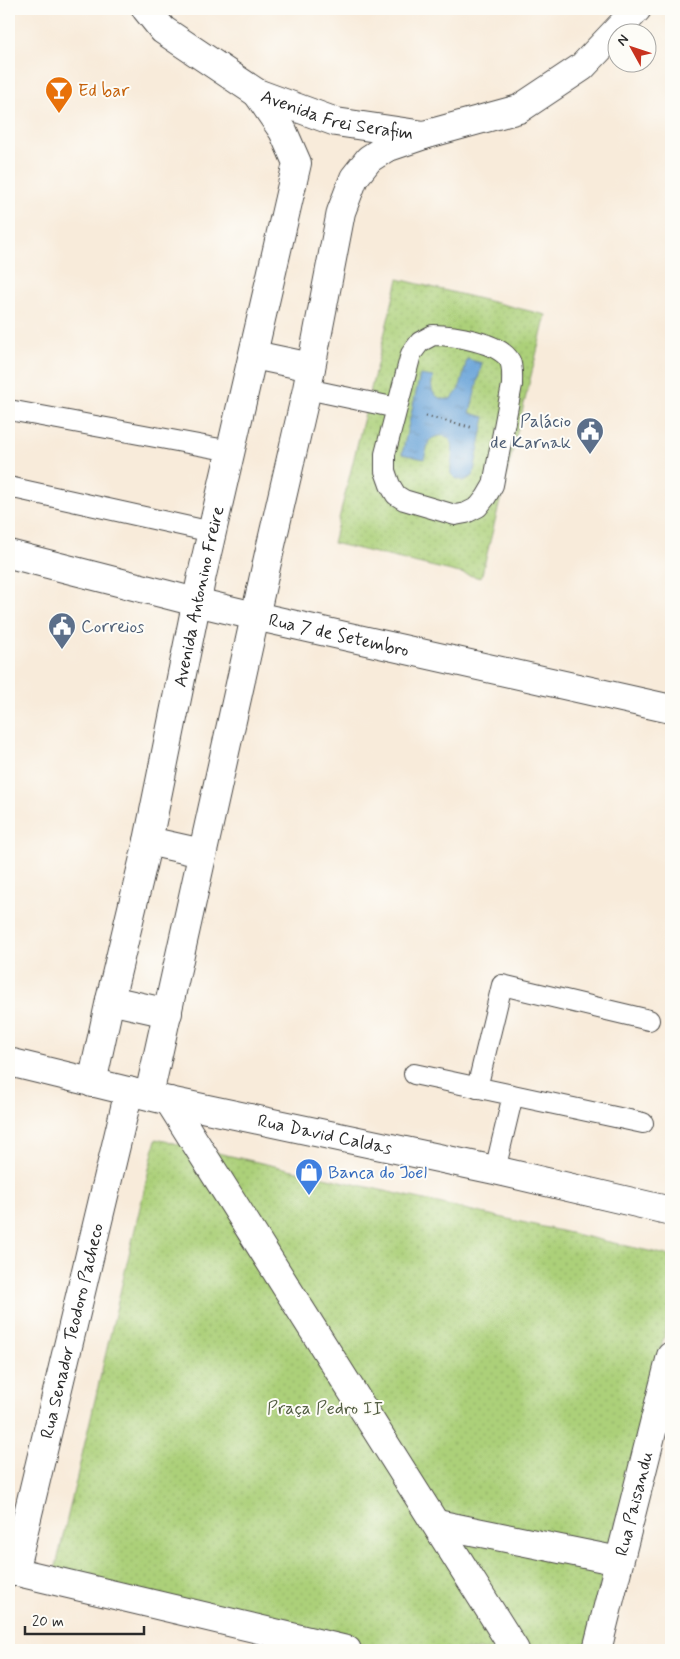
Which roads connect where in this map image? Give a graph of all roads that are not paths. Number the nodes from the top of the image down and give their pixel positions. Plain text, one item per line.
1 (146, 9) edge
2 (637, 9) edge
3 (257, 93) junction
4 (424, 135) junction
5 (254, 355) junction
6 (309, 378) junction
7 (397, 408) junction
8 (9, 410) edge
9 (231, 451) junction
10 (9, 486) edge
11 (212, 532) junction
12 (9, 554) edge
13 (196, 602) junction
14 (255, 616) junction
15 (671, 709) edge
16 (148, 841) junction
17 (202, 853) junction
18 (110, 1000) junction
19 (168, 1013) junction
20 (649, 1020) dead end
21 (9, 1062) edge
22 (414, 1074) dead end
23 (92, 1083) junction
24 (477, 1088) junction
25 (513, 1095) junction
26 (149, 1096) junction
27 (643, 1123) dead end
28 (495, 1170) junction
29 (671, 1211) edge
30 (671, 1356) edge
31 (437, 1524) junction
32 (619, 1561) junction
33 (11, 1571) edge
34 (347, 1650) edge
35 (516, 1650) edge
36 (598, 1650) edge

1 - 3 street, Avenida Frei Serafim
2 - 4 street, Avenida Frei Serafim
3 - 4 street, Avenida Frei Serafim
3 - 5 street, Avenida Antonino Freire
4 - 6 street
5 - 6 street
5 - 9 street, Avenida Antonino Freire
6 - 7 lane
6 - 14 street
7 - 7 lane
8 - 9 lane
9 - 11 street, Avenida Antonino Freire
10 - 11 lane
11 - 13 street, Avenida Antonino Freire
12 - 13 street, Rua 7 de Setembro
13 - 14 street, Rua 7 de Setembro
13 - 16 street, Avenida Antonino Freire
14 - 15 street, Rua 7 de Setembro
14 - 17 street
16 - 17 street
16 - 18 street, Avenida Antonino Freire
17 - 19 street
18 - 19 street
18 - 23 street, Avenida Antonino Freire
19 - 26 street
20 - 24 lane
21 - 23 street, Rua David Caldas
22 - 24 lane
23 - 26 street, Rua David Caldas
24 - 25 lane
25 - 27 lane
25 - 28 lane
26 - 28 street, Rua David Caldas
26 - 31 street
26 - 33 street, Rua Senador Teodoro Pacheco
28 - 29 street, Rua David Caldas
30 - 32 street, Rua Paisandu
31 - 32 street
31 - 35 street
32 - 36 street, Rua Paisandu
33 - 34 street

